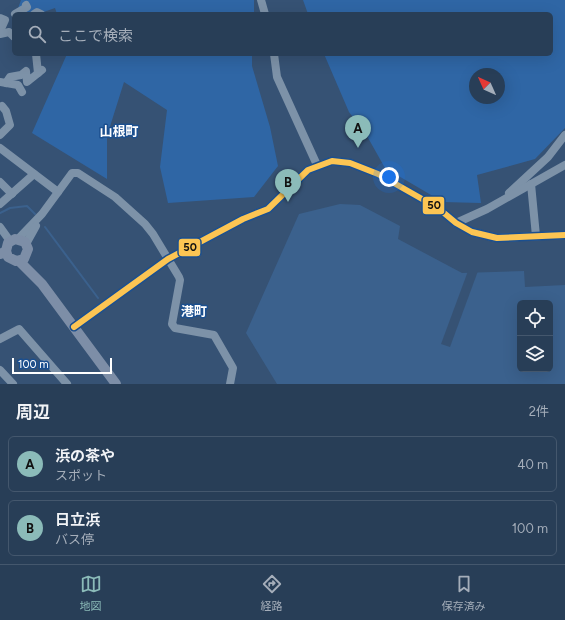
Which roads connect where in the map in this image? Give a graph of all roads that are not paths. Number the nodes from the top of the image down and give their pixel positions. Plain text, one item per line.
1 (261, 0) edge
2 (26, 5) dead end
3 (18, 12) edge
4 (264, 12) edge
5 (12, 15) edge
6 (2, 19) edge
7 (5, 32) edge
8 (36, 56) edge
9 (274, 56) edge
10 (3, 82) edge
11 (22, 92) dead end
12 (2, 106) dead end
13 (0, 135) edge
14 (565, 135) edge
15 (0, 148) edge
16 (317, 165) junction
17 (565, 165) edge
18 (34, 174) junction
19 (0, 182) edge
20 (531, 184) junction
21 (58, 192) junction
22 (12, 194) junction
23 (500, 202) junction
24 (0, 204) edge
25 (456, 223) junction
26 (0, 227) edge
27 (565, 235) edge
28 (536, 236) junction
29 (15, 250) edge
30 (168, 259) junction
31 (0, 260) edge
32 (74, 327) junction
33 (0, 339) edge
34 (0, 370) edge
35 (12, 384) edge
36 (67, 384) edge
37 (116, 384) edge
38 (230, 384) edge

1 - 4 street
2 - 3 street
5 - 6 street
6 - 7 street
8 - 10 street
9 - 16 street
10 - 11 street
12 - 13 street
14 - 23 street
15 - 18 street
16 - 25 street
16 - 30 street
17 - 20 street
18 - 21 street
18 - 22 street
19 - 22 street
20 - 23 street
20 - 28 street
21 - 29 street
21 - 30 street
22 - 24 street
23 - 25 street
25 - 28 street
26 - 29 street
27 - 28 street
29 - 31 main road
29 - 32 main road
30 - 32 street
30 - 38 street
32 - 37 main road
33 - 36 street
34 - 35 street

